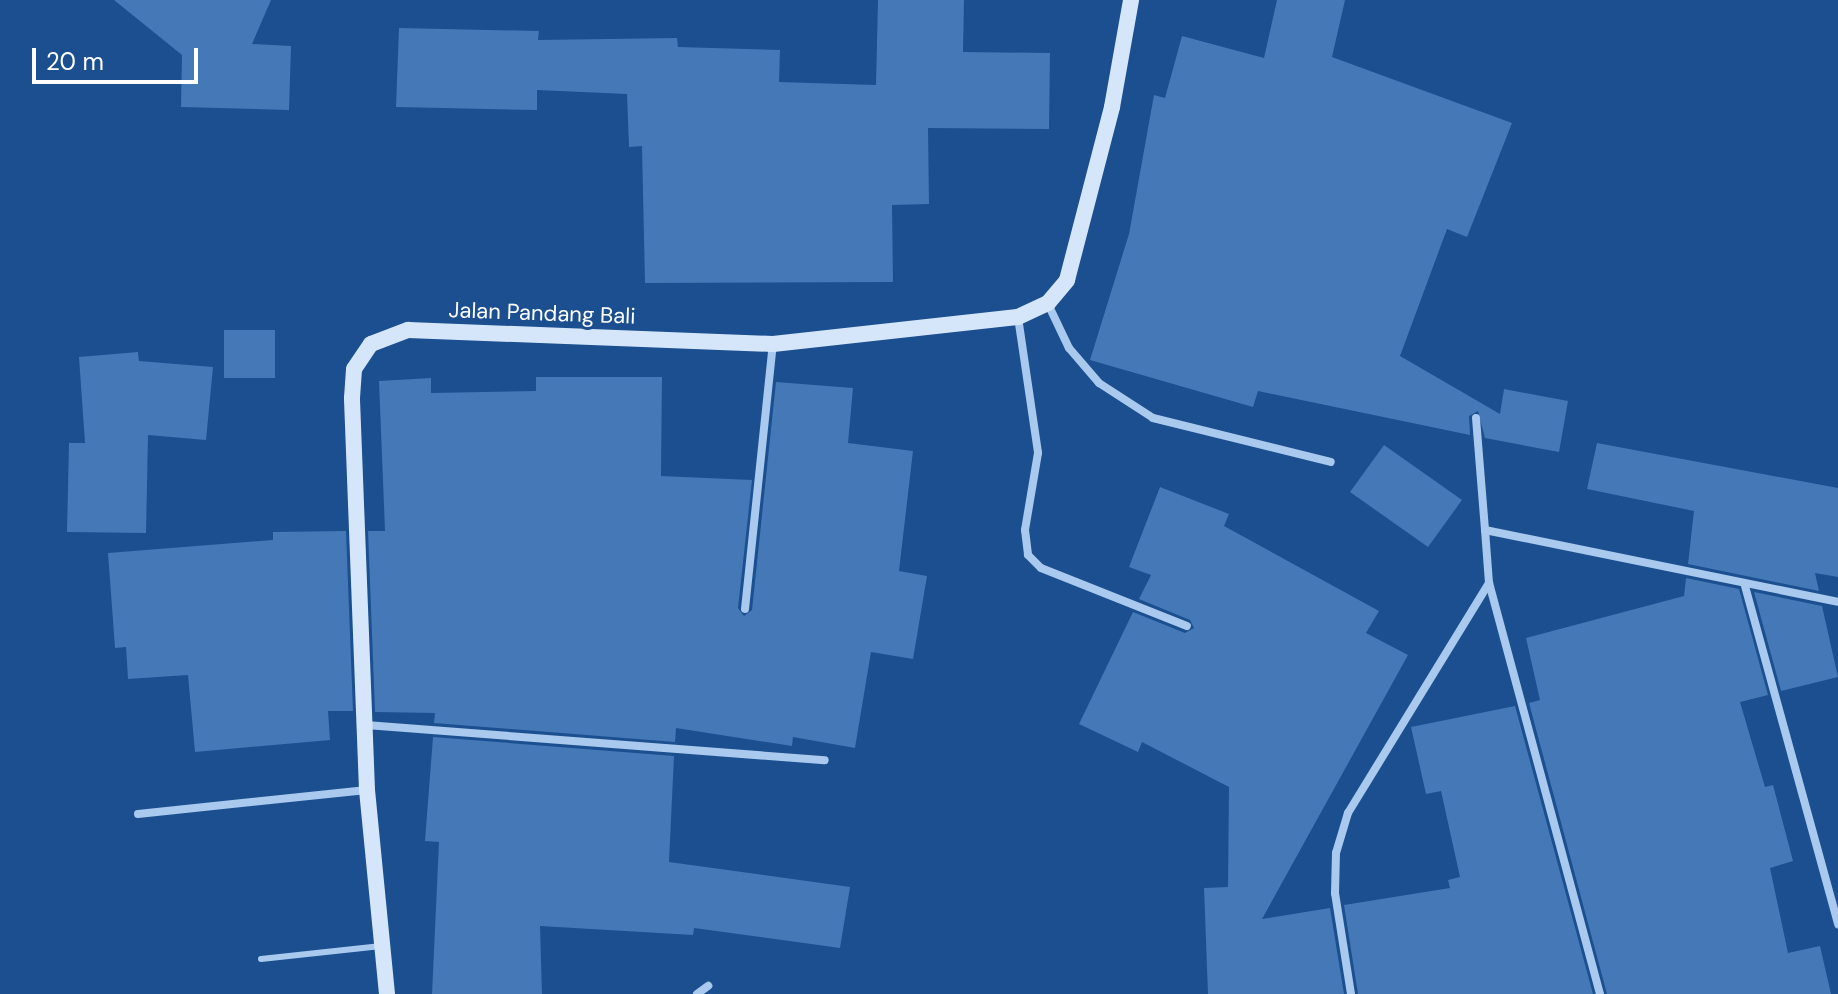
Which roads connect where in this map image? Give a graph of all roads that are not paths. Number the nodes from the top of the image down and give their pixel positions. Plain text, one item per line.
1 (1131, 0) edge
2 (1048, 303) junction
3 (1018, 317) junction
4 (773, 344) junction
5 (1476, 418) dead end
6 (1331, 462) dead end
7 (1485, 530) junction
8 (1489, 583) junction
9 (1745, 586) junction
10 (1838, 602) edge
11 (745, 609) dead end
12 (1187, 626) dead end
13 (366, 725) junction
14 (825, 760) dead end
15 (367, 790) junction
16 (138, 814) dead end
17 (1838, 924) edge
18 (381, 946) junction
19 (261, 959) dead end
20 (708, 986) dead end
21 (387, 994) edge
22 (697, 994) edge
23 (1351, 994) edge
24 (1600, 994) edge

1 - 2 street
2 - 3 street, Jalan Pandang Bali
2 - 6 street
3 - 4 street, Jalan Pandang Bali
3 - 12 street
4 - 11 street
4 - 13 street, Jalan Pandang Bali
5 - 7 street
7 - 8 street
7 - 9 street
8 - 23 street
8 - 24 street
9 - 10 street
9 - 17 street
13 - 14 street
13 - 15 street, Jalan Pandang Bali
15 - 16 street
15 - 18 street, Jalan Pandang Bali
18 - 19 lane
18 - 21 street, Jalan Pandang Bali
20 - 22 street

